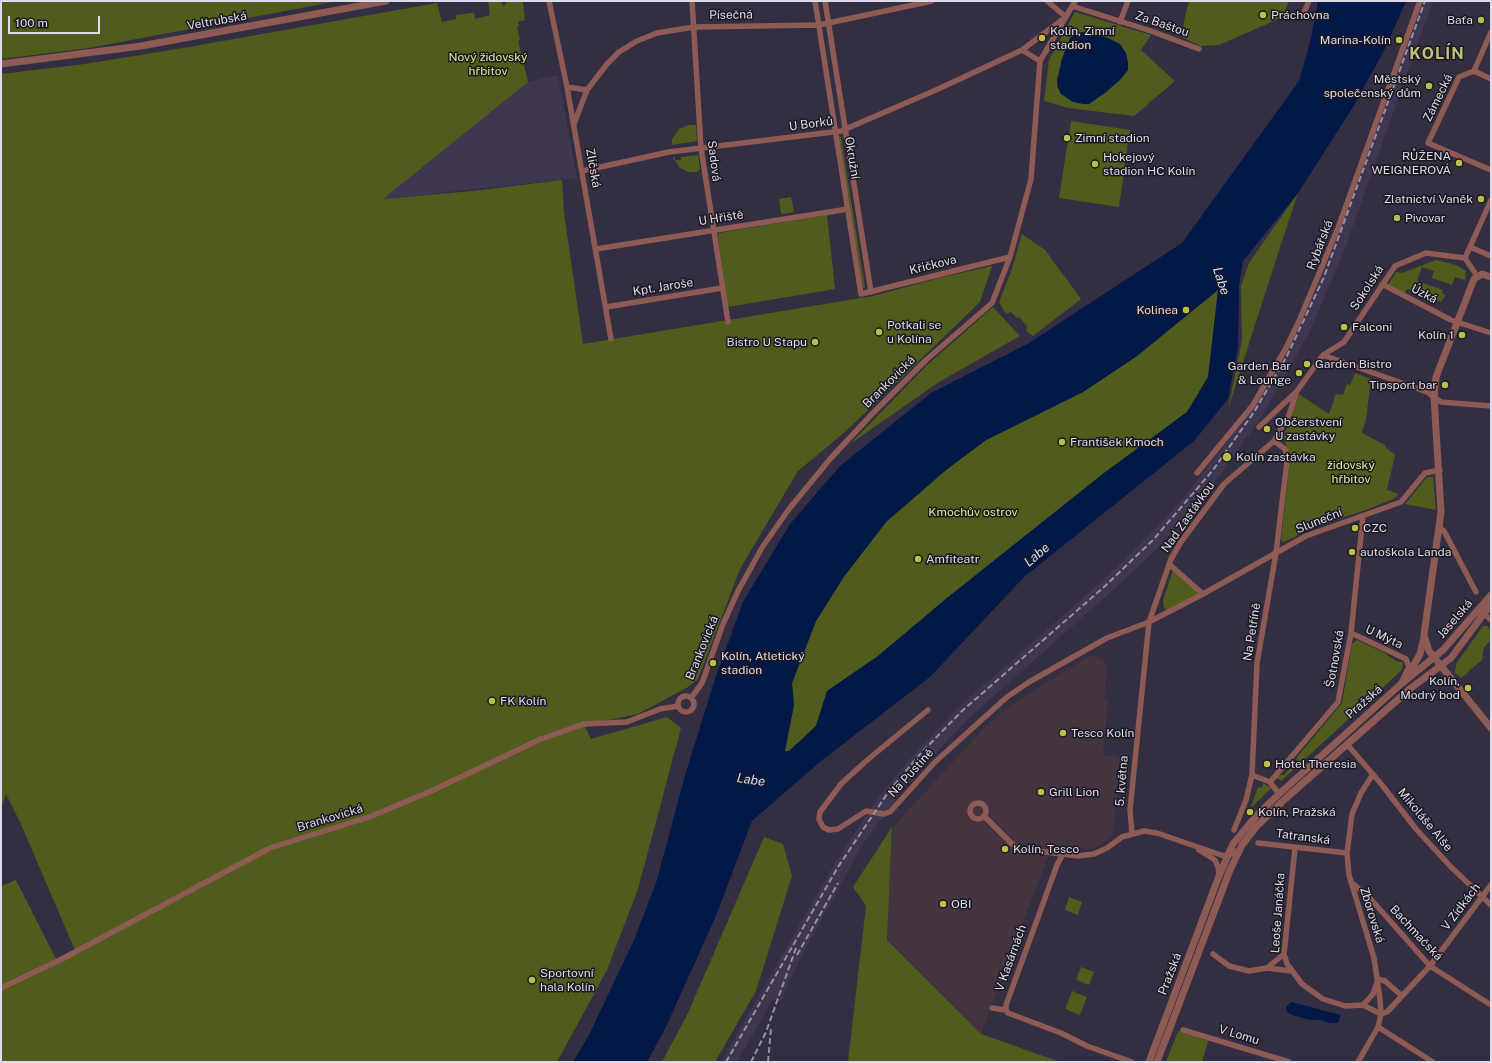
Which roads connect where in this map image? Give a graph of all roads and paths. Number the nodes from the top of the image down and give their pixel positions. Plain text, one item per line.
1 (386, 1) edge
2 (549, 1) edge
3 (692, 1) edge
4 (815, 1) edge
5 (825, 1) edge
6 (932, 1) edge
7 (1047, 1) edge
8 (1128, 1) edge
9 (1309, 1) edge
10 (1420, 1) edge
11 (1073, 4) edge
12 (1303, 15) dead end
13 (1066, 17) junction
14 (1120, 22) junction
15 (829, 23) junction
16 (819, 25) junction
17 (694, 27) junction
18 (1491, 32) edge
19 (1199, 49) dead end
20 (1022, 50) junction
21 (1040, 61) junction
22 (1, 64) edge
23 (1474, 71) junction
24 (1491, 79) edge
25 (567, 87) junction
26 (587, 90) junction
27 (574, 124) junction
28 (845, 128) junction
29 (837, 132) junction
30 (701, 148) junction
31 (1491, 170) edge
32 (582, 171) junction
33 (1491, 200) edge
34 (848, 209) junction
35 (714, 230) junction
36 (1470, 247) junction
37 (596, 249) junction
38 (1491, 256) edge
39 (1010, 257) junction
40 (1465, 258) junction
41 (1477, 276) junction
42 (1491, 277) edge
43 (1382, 284) junction
44 (722, 288) junction
45 (871, 292) junction
46 (861, 294) joint
47 (606, 307) junction
48 (728, 322) dead end
49 (1457, 322) junction
50 (1491, 334) edge
51 (611, 339) dead end
52 (1323, 355) junction
53 (1297, 391) junction
54 (1434, 397) junction
55 (1491, 406) edge
56 (1259, 427) dead end
57 (1274, 441) junction
58 (1440, 470) junction
59 (1197, 473) dead end
60 (1363, 516) junction
61 (1440, 528) junction
62 (1276, 553) junction
63 (1169, 564) junction
64 (1476, 592) dead end
65 (1203, 594) junction
66 (1491, 595) edge
67 (1491, 604) edge
68 (1484, 614) junction
69 (1491, 620) edge
70 (1148, 622) junction
71 (1351, 633) junction
72 (1424, 635) junction
73 (1434, 657) junction
74 (1441, 666) junction
75 (1403, 682) junction
76 (691, 698) junction
77 (678, 706) junction
78 (928, 710) dead end
79 (1491, 728) edge
80 (1347, 744) junction
81 (1373, 774) junction
82 (1252, 775) junction
83 (1270, 782) junction
84 (1279, 794) junction
85 (984, 816) dead end
86 (1234, 830) dead end
87 (1132, 834) junction
88 (1258, 843) dead end
89 (1191, 845) junction
90 (1295, 848) junction
91 (1239, 850) junction
92 (1347, 853) junction
93 (1063, 854) junction
94 (1227, 856) junction
95 (1230, 870) junction
96 (1219, 876) junction
97 (1351, 882) junction
98 (1491, 885) edge
99 (1482, 898) junction
100 (1491, 905) edge
101 (1213, 954) dead end
102 (1284, 954) junction
103 (1430, 966) junction
104 (1267, 968) junction
105 (1291, 971) junction
106 (1378, 979) junction
107 (1, 988) edge
108 (1402, 996) junction
109 (1363, 1005) junction
110 (1491, 1005) edge
111 (992, 1008) dead end
112 (1006, 1010) junction
113 (1381, 1014) junction
114 (1378, 1027) junction
115 (1183, 1030) dead end
116 (1132, 1062) edge
117 (1149, 1062) edge
118 (1156, 1062) edge
119 (1289, 1062) edge
120 (1358, 1062) edge
121 (1432, 1062) edge

1 - 22 street, Veltrubská
2 - 25 street, Zličská
3 - 17 street, Sadová
4 - 16 street, Okružní
5 - 15 street, Okružní
6 - 15 street, Písečná
7 - 13 street
8 - 14 street
9 - 12 street
10 - 59 street, Rybářská
11 - 13 street, Brankovická
11 - 14 street, Za Baštou
13 - 20 street, U Borků
13 - 21 street, Brankovická
14 - 19 street, Za Baštou
15 - 16 street, Písečná
15 - 28 street, Okružní
16 - 17 street, Písečná
16 - 29 street, Okružní
17 - 26 street, Písečná
17 - 30 street, Sadová
18 - 23 street
20 - 21 street
20 - 28 street, U Borků
21 - 39 street, Brankovická
23 - 24 street
23 - 31 street, Zámecká
25 - 26 street
25 - 27 street, Zličská
26 - 27 street, Písečná
27 - 32 street, Zličská
28 - 29 street, U Borků
28 - 45 street, Okružní
29 - 30 street, U Borků
29 - 34 street, Okružní
30 - 32 street, U Borků
30 - 35 street, Sadová
32 - 37 street, Zličská
33 - 36 street
34 - 35 street, U Hřiště
34 - 46 street, Okružní
35 - 37 street, U Hřiště
35 - 44 street, Sadová
36 - 38 street
36 - 40 street
37 - 47 street, Zličská
39 - 45 street, Křičkova
39 - 76 street, Brankovická
40 - 41 street
40 - 43 street, Sokolská
41 - 42 street
41 - 49 street
43 - 49 street, Úzká
43 - 52 street, Sokolská
44 - 47 street, Kpt. Jaroše
44 - 48 street, Sadová
45 - 46 street, Křičkova
47 - 51 street, Zličská
49 - 50 street, Úzká
49 - 54 street
52 - 53 street, Sokolská
52 - 54 street
53 - 56 street, Sokolská
53 - 57 street, Nad Zastávkou
54 - 55 street
54 - 58 street
57 - 62 street, Na Petříně
57 - 63 street, Nad Zastávkou
58 - 60 street, Sluneční
58 - 61 street
60 - 62 street, Sluneční
60 - 71 street, Šotnovská
61 - 64 street
61 - 72 street
62 - 65 street, Sluneční
62 - 82 street, Na Petříně
63 - 65 street
63 - 70 street, Nad Zastávkou
65 - 70 street, Sluneční
66 - 73 street, Jaselská
67 - 68 street, Jaselská
68 - 69 street
68 - 74 street, Jaselská
70 - 78 street, Na Pustině
70 - 87 street, 5. května
71 - 75 street, U Mýta
71 - 83 street, Šotnovská
72 - 73 street
72 - 75 street
73 - 74 street
73 - 75 street, Pražská
74 - 79 street
74 - 80 street, Pražská
75 - 84 street, Pražská
76 - 77 street, Brankovická
76 - 77 street, Brankovická
77 - 107 street, Brankovická
80 - 81 street, Mikoláše Alše
80 - 91 street, Pražská
81 - 92 street, Zborovská
81 - 99 street, Mikoláše Alše
82 - 83 street
82 - 86 street, Na Petříně
83 - 84 street
84 - 94 street, Pražská
85 - 93 street
87 - 89 street
87 - 93 street
88 - 90 street, Tatranská
89 - 94 street
89 - 96 street
90 - 92 street, Tatranská
90 - 102 street, Leoše Janáčka
91 - 94 street
91 - 95 street, Pražská
92 - 97 street, Zborovská
93 - 112 street, V Kasárnách
94 - 95 street
94 - 96 street, Pražská
95 - 118 street, Pražská
96 - 117 street, Pražská
97 - 103 street, Bachmačská
97 - 106 street, Zborovská
98 - 99 street, V Zídkách
99 - 100 street, Mikoláše Alše
99 - 103 street, V Zídkách
101 - 104 street
102 - 104 street
102 - 105 street, Leoše Janáčka
103 - 108 street, V Zídkách
103 - 110 street, Bachmačská
104 - 105 street
105 - 109 street, Leoše Janáčka
106 - 108 street
106 - 109 street
106 - 113 street, Zborovská
108 - 113 street, V Zídkách
109 - 113 street, Leoše Janáčka
111 - 112 street
112 - 116 street, V Kasárnách
113 - 114 street, Zborovská
114 - 120 street, Zborovská
114 - 121 street
115 - 119 street, V Lomu

